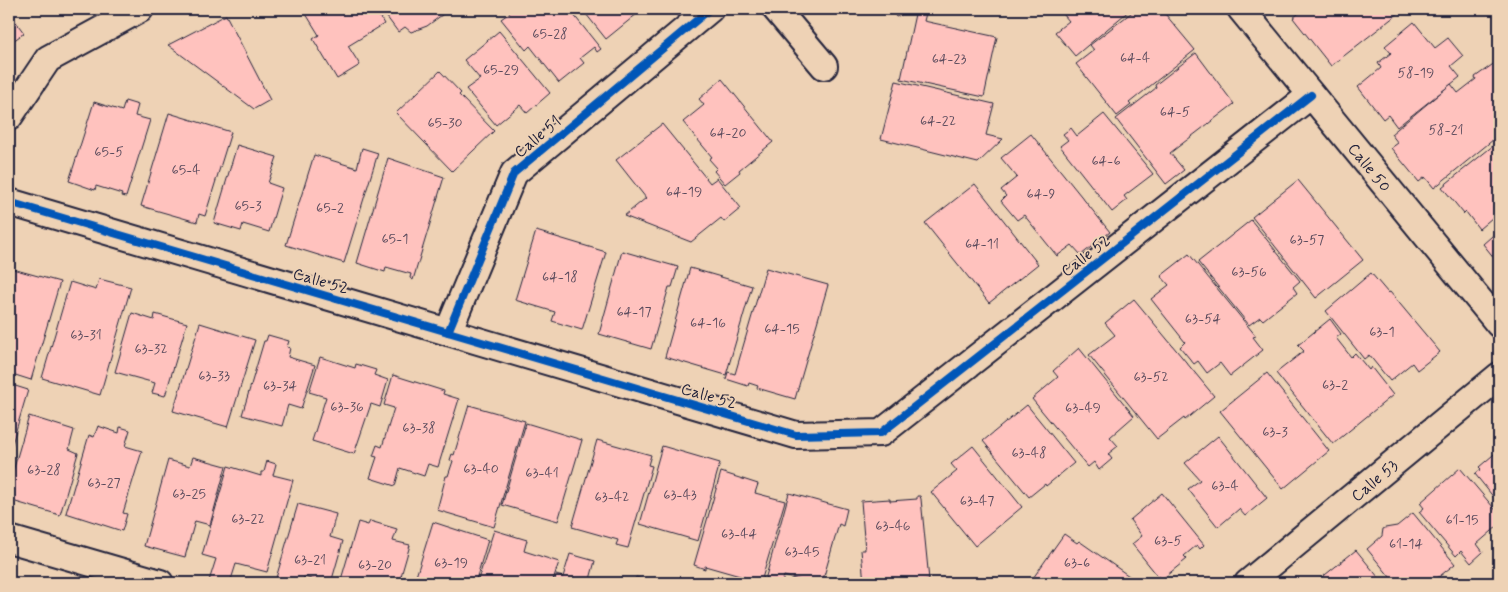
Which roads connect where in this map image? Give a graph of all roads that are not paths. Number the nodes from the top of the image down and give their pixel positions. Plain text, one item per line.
1 (140, 9) edge
2 (710, 9) edge
3 (776, 9) edge
4 (1241, 9) edge
5 (824, 66) dead end
6 (1311, 95) junction
7 (9, 118) edge
8 (9, 202) edge
9 (1499, 324) edge
10 (448, 332) junction
11 (1499, 376) edge
12 (9, 539) edge
13 (160, 583) edge
14 (1248, 583) edge

1 - 7 street
2 - 10 street, Calle 51
3 - 5 street
4 - 6 street, Calle 50
6 - 9 street, Calle 50
6 - 10 street, Calle 52
8 - 10 street, Calle 52
11 - 14 street, Calle 53
12 - 13 street

